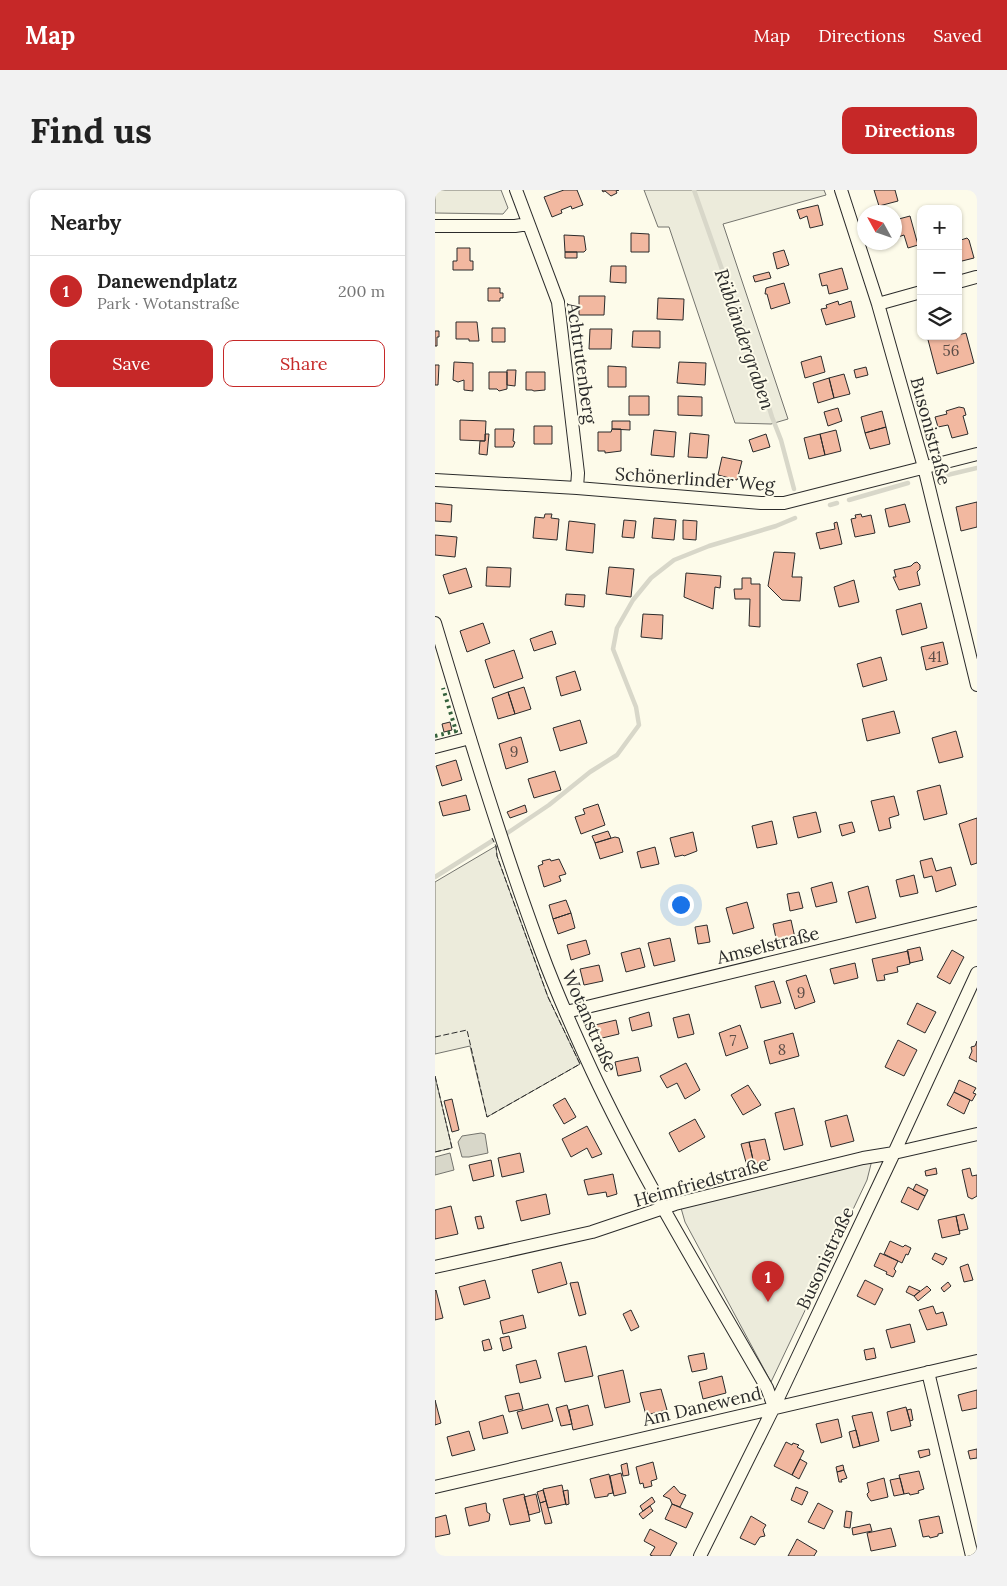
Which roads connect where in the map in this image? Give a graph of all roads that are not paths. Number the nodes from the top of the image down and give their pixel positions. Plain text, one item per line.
1 (516, 190) edge
2 (841, 190) edge
3 (528, 224) junction
4 (435, 226) edge
5 (976, 277) edge
6 (962, 281) edge
7 (917, 293) edge
8 (878, 304) junction
9 (977, 454) edge
10 (923, 467) junction
11 (435, 480) edge
12 (577, 488) junction
13 (435, 623) edge
14 (977, 685) edge
15 (470, 738) junction
16 (435, 747) edge
17 (977, 913) edge
18 (977, 973) edge
19 (567, 1012) junction
20 (977, 1134) edge
21 (894, 1153) junction
22 (663, 1209) junction
23 (435, 1267) edge
24 (977, 1361) edge
25 (928, 1372) junction
26 (774, 1407) junction
27 (435, 1487) edge
28 (700, 1556) edge
29 (972, 1556) edge

1 - 3 street, Achtrutenberg
2 - 8 street, Busonistraße
3 - 4 street
3 - 12 street, Achtrutenberg
5 - 6 street
7 - 8 street
8 - 10 street, Busonistraße
9 - 10 street, Schönerlinder Weg
10 - 12 street, Schönerlinder Weg
10 - 14 street, Busonistraße
11 - 12 street, Schönerlinder Weg
13 - 15 street, Wotanstraße
15 - 16 street
15 - 19 street, Wotanstraße
17 - 19 street, Amselstraße
18 - 21 street, Busonistraße
19 - 22 street, Wotanstraße
20 - 21 street, Heimfriedstraße
21 - 22 street, Heimfriedstraße
21 - 26 street, Busonistraße
22 - 23 street, Heimfriedstraße
22 - 26 street, Wotanstraße
24 - 25 street, Am Danewend
25 - 26 street, Am Danewend
25 - 29 street
26 - 27 street, Am Danewend
26 - 28 street, Busonistraße

